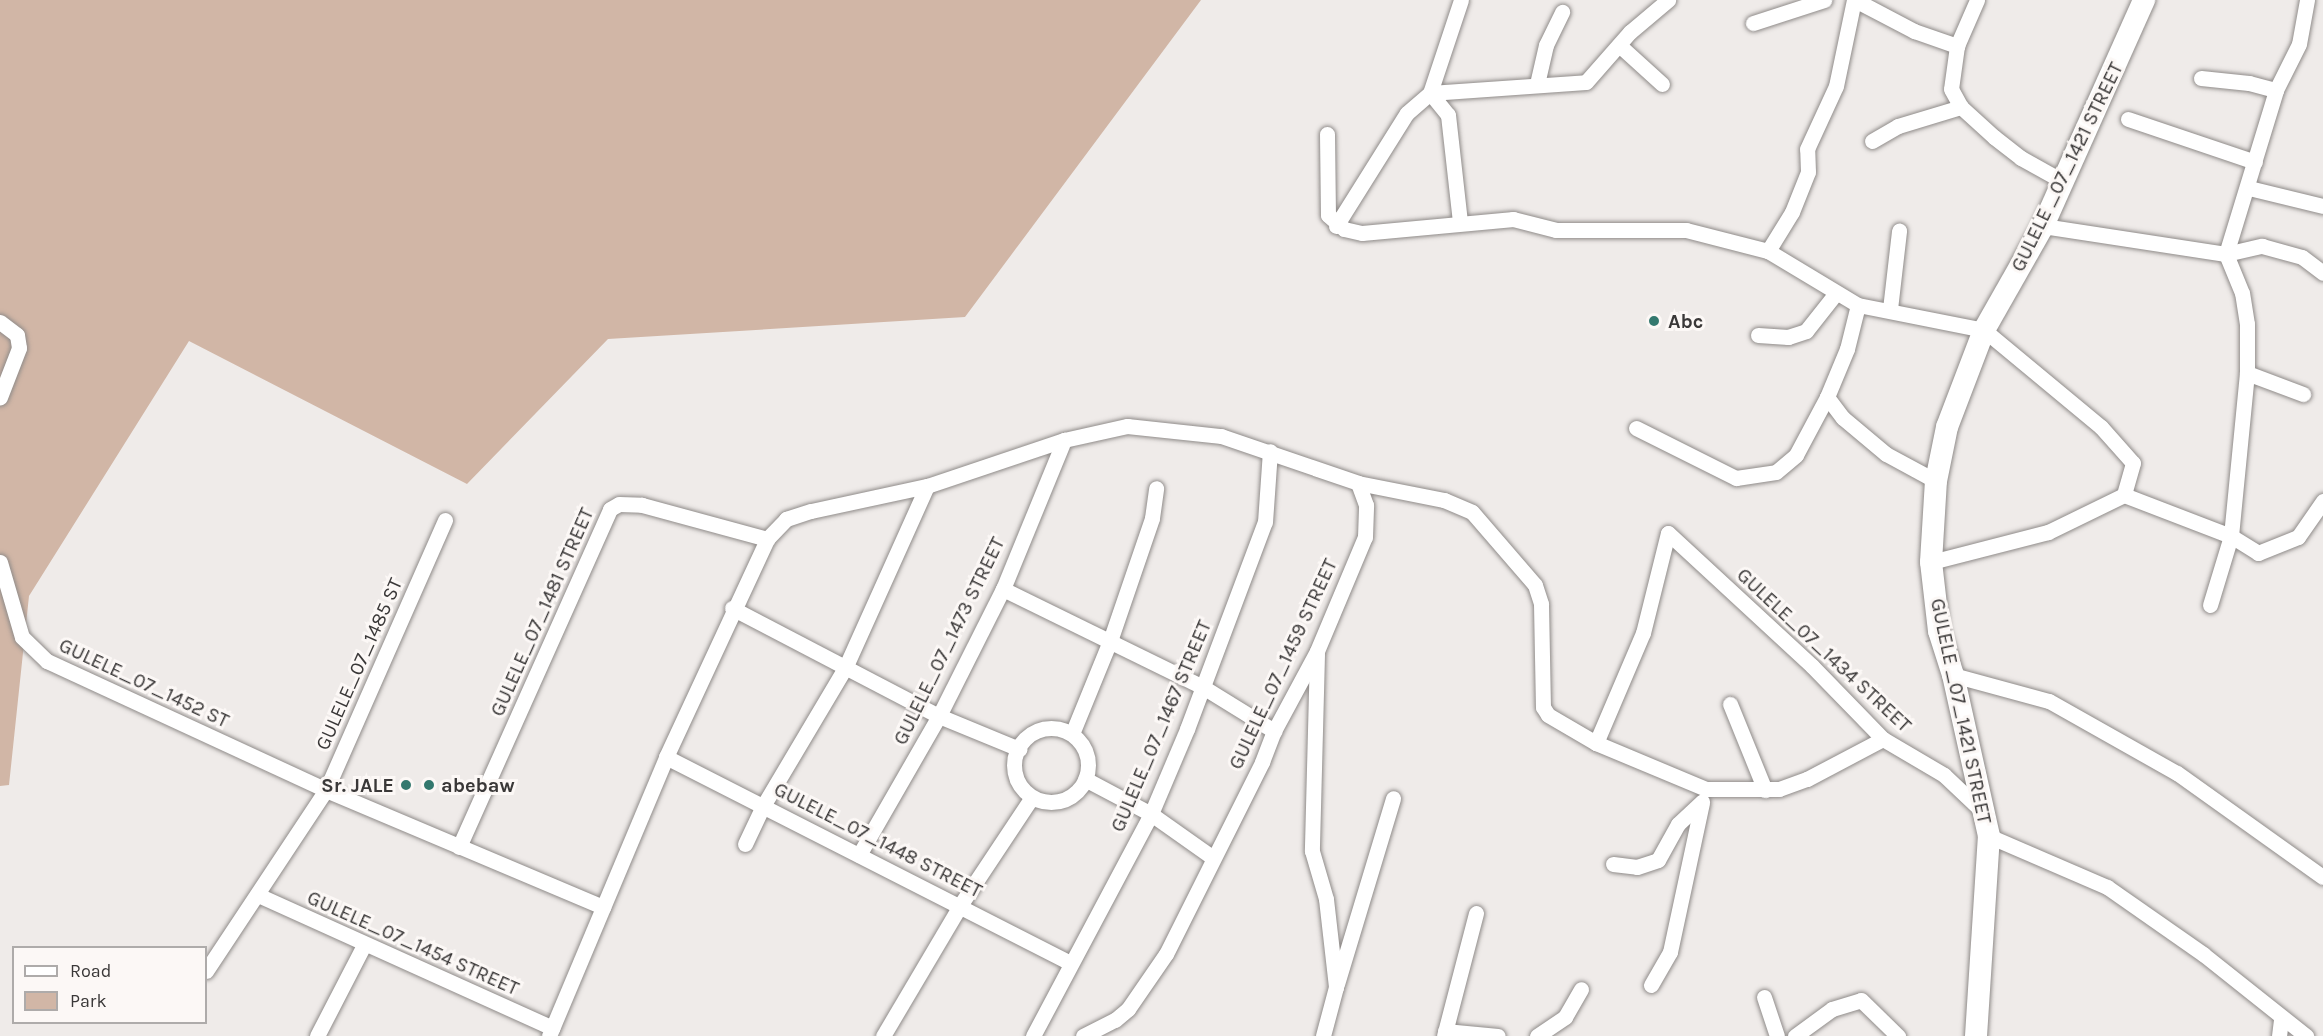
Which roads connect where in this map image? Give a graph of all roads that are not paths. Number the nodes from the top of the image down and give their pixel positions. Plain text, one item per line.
1 (1461, 0) edge
2 (1668, 0) edge
3 (1824, 0) edge
4 (1854, 0) edge
5 (1977, 0) edge
6 (2144, 0) edge
7 (2307, 0) edge
8 (1562, 12) dead end
9 (1753, 23) dead end
10 (1619, 45) junction
11 (1957, 46) junction
12 (2201, 78) dead end
13 (1537, 84) junction
14 (1662, 84) dead end
15 (2276, 90) junction
16 (1430, 93) junction
17 (1960, 107) junction
18 (2128, 118) dead end
19 (1327, 134) dead end
20 (1872, 141) dead end
21 (2256, 162) junction
22 (2064, 182) junction
23 (2250, 188) junction
24 (2323, 206) edge
25 (1460, 222) junction
26 (1336, 226) junction
27 (2043, 226) junction
28 (1899, 231) dead end
29 (1768, 251) junction
30 (2226, 254) junction
31 (2323, 273) edge
32 (1836, 293) junction
33 (1858, 305) junction
34 (1890, 309) junction
35 (0, 322) edge
36 (1984, 330) junction
37 (1758, 336) dead end
38 (2247, 373) junction
39 (2303, 394) dead end
40 (0, 397) edge
41 (1827, 397) junction
42 (1635, 428) dead end
43 (1064, 440) junction
44 (1270, 451) junction
45 (1936, 481) junction
46 (1358, 483) junction
47 (927, 486) junction
48 (1156, 488) dead end
49 (2124, 495) junction
50 (2323, 501) edge
51 (445, 520) dead end
52 (2231, 536) junction
53 (767, 539) junction
54 (0, 562) edge
55 (1931, 562) junction
56 (1003, 589) junction
57 (2210, 605) dead end
58 (732, 608) junction
59 (1110, 641) junction
60 (1317, 651) junction
61 (846, 666) junction
62 (1953, 675) junction
63 (1203, 687) junction
64 (1730, 704) dead end
65 (939, 716) junction
66 (1274, 731) junction
67 (1072, 734) junction
68 (1883, 739) junction
69 (1596, 743) junction
70 (1019, 749) junction
71 (666, 757) junction
72 (1086, 779) junction
73 (326, 790) junction
74 (1765, 790) junction
75 (1032, 796) junction
76 (1704, 796) junction
77 (1393, 798) dead end
78 (763, 806) junction
79 (1984, 813) junction
80 (1151, 814) junction
81 (1989, 836) junction
82 (745, 844) dead end
83 (459, 847) junction
84 (859, 855) junction
85 (1212, 857) junction
86 (1613, 864) dead end
87 (2323, 877) edge
88 (258, 896) junction
89 (961, 904) junction
90 (603, 907) junction
91 (1476, 914) dead end
92 (364, 945) junction
93 (1070, 963) junction
94 (207, 970) edge
95 (1651, 985) dead end
96 (1336, 987) junction
97 (1581, 989) dead end
98 (1764, 997) dead end
99 (2282, 1019) junction
100 (550, 1032) edge
101 (1444, 1034) edge
102 (316, 1036) edge
103 (883, 1036) edge
104 (1033, 1036) edge
105 (1083, 1036) edge
106 (1323, 1036) edge
107 (1498, 1036) edge
108 (1537, 1036) edge
109 (1777, 1036) edge
110 (1795, 1036) edge
111 (1898, 1036) edge
112 (1976, 1036) edge
113 (2279, 1036) edge
114 (2306, 1036) edge

1 - 16 street
2 - 10 street
3 - 9 street
4 - 11 street
4 - 29 street
5 - 11 street
6 - 22 main road, GULELE _07_1421 STREET
7 - 15 street
8 - 13 street
10 - 13 street
10 - 14 street
11 - 17 street
12 - 15 street
13 - 16 street
15 - 21 street
16 - 25 street
16 - 26 street
17 - 20 street
17 - 22 street
18 - 21 street
19 - 26 street
21 - 23 street
22 - 27 main road, GULELE _07_1421 STREET
23 - 24 street
23 - 30 street
25 - 26 street
25 - 29 street
27 - 30 street
27 - 36 main road, GULELE _07_1421 STREET
28 - 34 street
29 - 32 street
30 - 31 street
30 - 38 street
32 - 33 street
32 - 37 street
33 - 34 street
33 - 41 street
34 - 36 street
35 - 40 street
36 - 45 main road, GULELE _07_1421 STREET
36 - 49 street
38 - 39 street
38 - 52 street
41 - 42 street
41 - 45 street
43 - 44 street
43 - 47 street
43 - 56 street, GULELE_07_1473 STREET
44 - 46 street
44 - 63 street, GULELE_07_1467 STREET
45 - 55 main road, GULELE _07_1421 STREET
46 - 60 street, GULELE_07_1459 STREET
46 - 69 street
47 - 53 street
47 - 61 street
48 - 59 street
49 - 52 street
49 - 55 street
50 - 52 street
51 - 73 street, GULELE_07_1485 ST
52 - 57 street
53 - 58 street
53 - 83 street, GULELE_07_1481 STREET
54 - 73 street, GULELE_07_1452 ST
55 - 62 main road, GULELE _07_1421 STREET
56 - 59 street
56 - 65 street, GULELE_07_1473 STREET
58 - 61 street
58 - 71 street
59 - 63 street
59 - 67 street
60 - 66 street, GULELE_07_1459 STREET
60 - 96 street
61 - 65 street
61 - 78 street
62 - 79 main road, GULELE _07_1421 STREET
62 - 87 street
63 - 66 street
63 - 80 street, GULELE_07_1467 STREET
64 - 74 street
65 - 70 street
65 - 84 street, GULELE_07_1473 STREET
66 - 85 street, GULELE_07_1459 STREET
67 - 70 street
67 - 72 street
68 - 69 street, GULELE_07_1434 STREET
68 - 74 street
68 - 79 street, GULELE_07_1434 STREET
69 - 76 street
70 - 75 street
71 - 78 street, GULELE_07_1448 STREET
71 - 90 street
72 - 75 street
72 - 80 street
73 - 83 street, GULELE_07_1452 ST
73 - 88 street, GULELE_07_1485 ST
74 - 76 street
75 - 89 street
76 - 86 street
76 - 95 street
77 - 96 street
78 - 82 street
78 - 84 street, GULELE_07_1448 STREET
79 - 81 main road, GULELE _07_1421 STREET
80 - 85 street
80 - 93 street, GULELE_07_1467 STREET
81 - 99 street
81 - 112 main road, GULELE _07_1421 STREET
83 - 90 street, GULELE_07_1452 ST
84 - 89 street, GULELE_07_1448 STREET
85 - 105 street, GULELE_07_1459 STREET
88 - 92 street, GULELE_07_1454 STREET
88 - 94 street, GULELE_07_1485 ST
89 - 93 street, GULELE_07_1448 STREET
89 - 103 street
90 - 100 street
91 - 101 street
92 - 100 street, GULELE_07_1454 STREET
92 - 102 street
93 - 104 street, GULELE_07_1467 STREET
96 - 106 street
97 - 108 street
98 - 109 street
99 - 113 street
99 - 114 street
101 - 107 street
110 - 111 street

